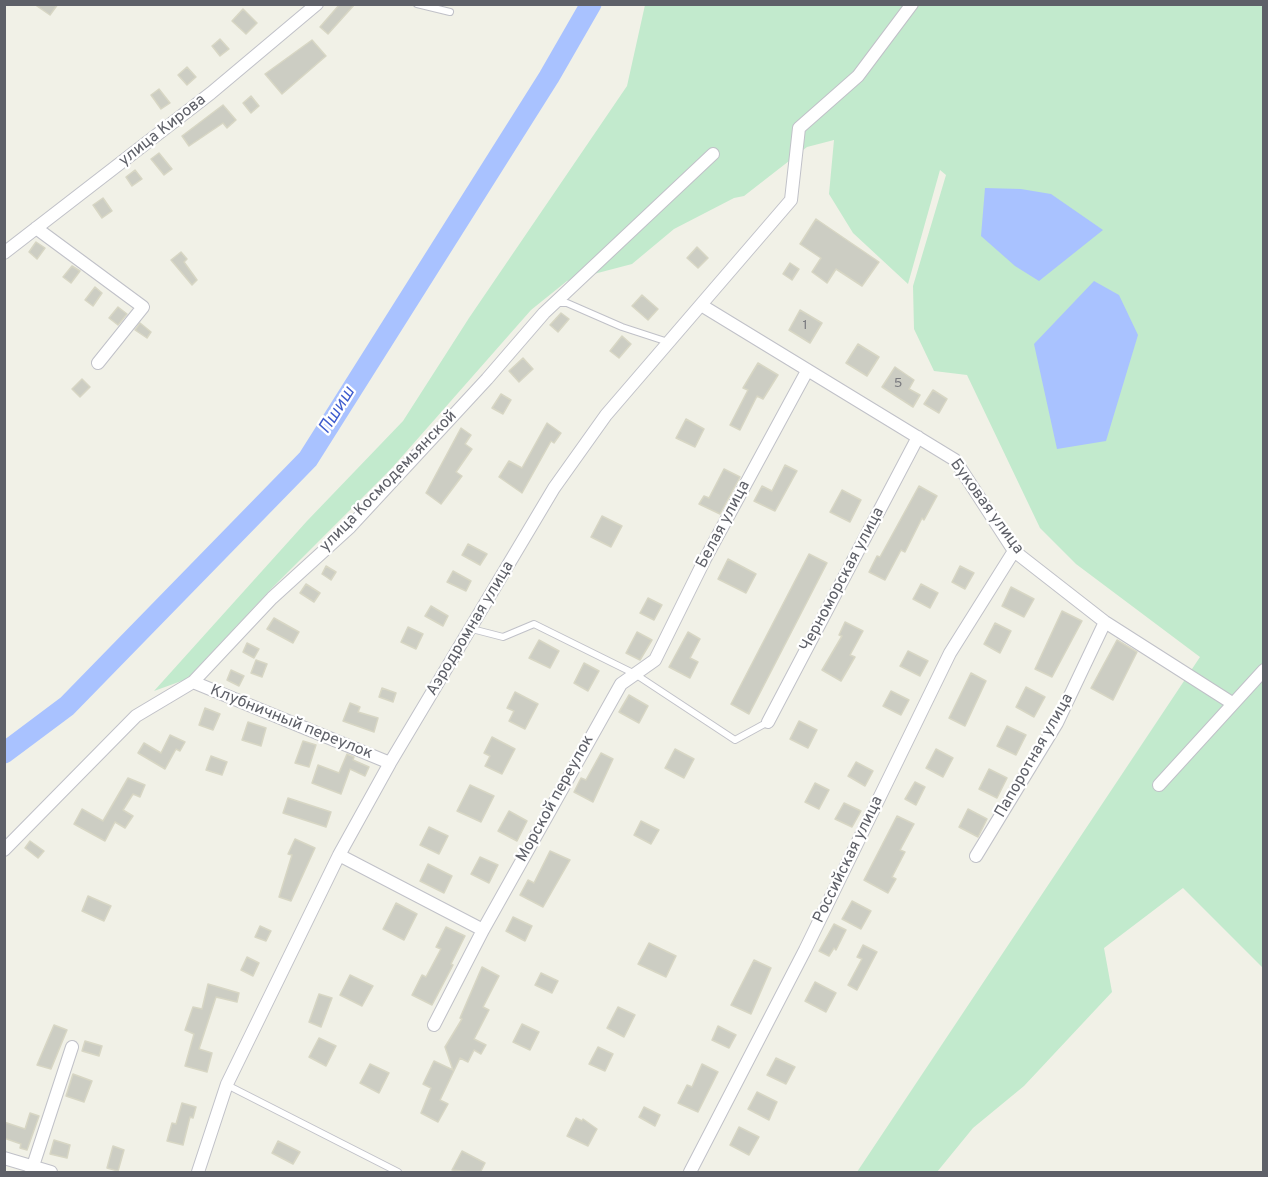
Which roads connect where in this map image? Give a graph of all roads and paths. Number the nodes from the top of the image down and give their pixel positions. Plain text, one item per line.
1 (317, 4) edge
2 (417, 4) edge
3 (912, 4) edge
4 (450, 12) dead end
5 (713, 154) dead end
6 (36, 228) junction
7 (4, 253) edge
8 (554, 303) junction
9 (701, 305) junction
10 (669, 343) junction
11 (98, 363) dead end
12 (807, 370) junction
13 (918, 437) junction
14 (1014, 551) junction
15 (1105, 622) junction
16 (472, 629) junction
17 (1263, 670) edge
18 (634, 674) junction
19 (193, 682) junction
20 (1232, 703) junction
21 (768, 722) joint
22 (390, 763) junction
23 (1159, 784) dead end
24 (4, 850) edge
25 (339, 855) junction
26 (976, 856) dead end
27 (483, 930) junction
28 (434, 1025) dead end
29 (72, 1047) dead end
30 (227, 1084) junction
31 (4, 1158) edge
32 (32, 1170) edge
33 (51, 1173) edge
34 (198, 1173) edge
35 (398, 1173) edge
36 (690, 1173) edge

1 - 6 street, улица Кирова
2 - 4 lane
3 - 9 street, Аэродромная улица
5 - 8 street, улица Космодемьянской
6 - 7 street, улица Кирова
6 - 11 street
8 - 10 lane
8 - 19 street, улица Космодемьянской
9 - 10 street, Аэродромная улица
9 - 12 street, Буковая улица
10 - 16 street, Аэродромная улица
12 - 13 street, Буковая улица
12 - 18 street, Белая улица
13 - 14 street, Буковая улица
13 - 21 street, Черноморская улица
14 - 15 street, Буковая улица
14 - 36 street, Российская улица
15 - 20 street, Буковая улица
15 - 26 street, Папоротная улица
16 - 18 lane
16 - 22 street, Аэродромная улица
17 - 20 street
18 - 21 lane
18 - 27 street, Морской переулок
19 - 22 street, Клубничный переулок
19 - 24 street, улица Космодемьянской
20 - 23 street
22 - 25 street, Аэродромная улица
25 - 27 street
25 - 30 street, Аэродромная улица
27 - 28 street, Морской переулок
29 - 32 street
30 - 34 street, Аэродромная улица
30 - 35 lane
31 - 32 street
32 - 33 street

